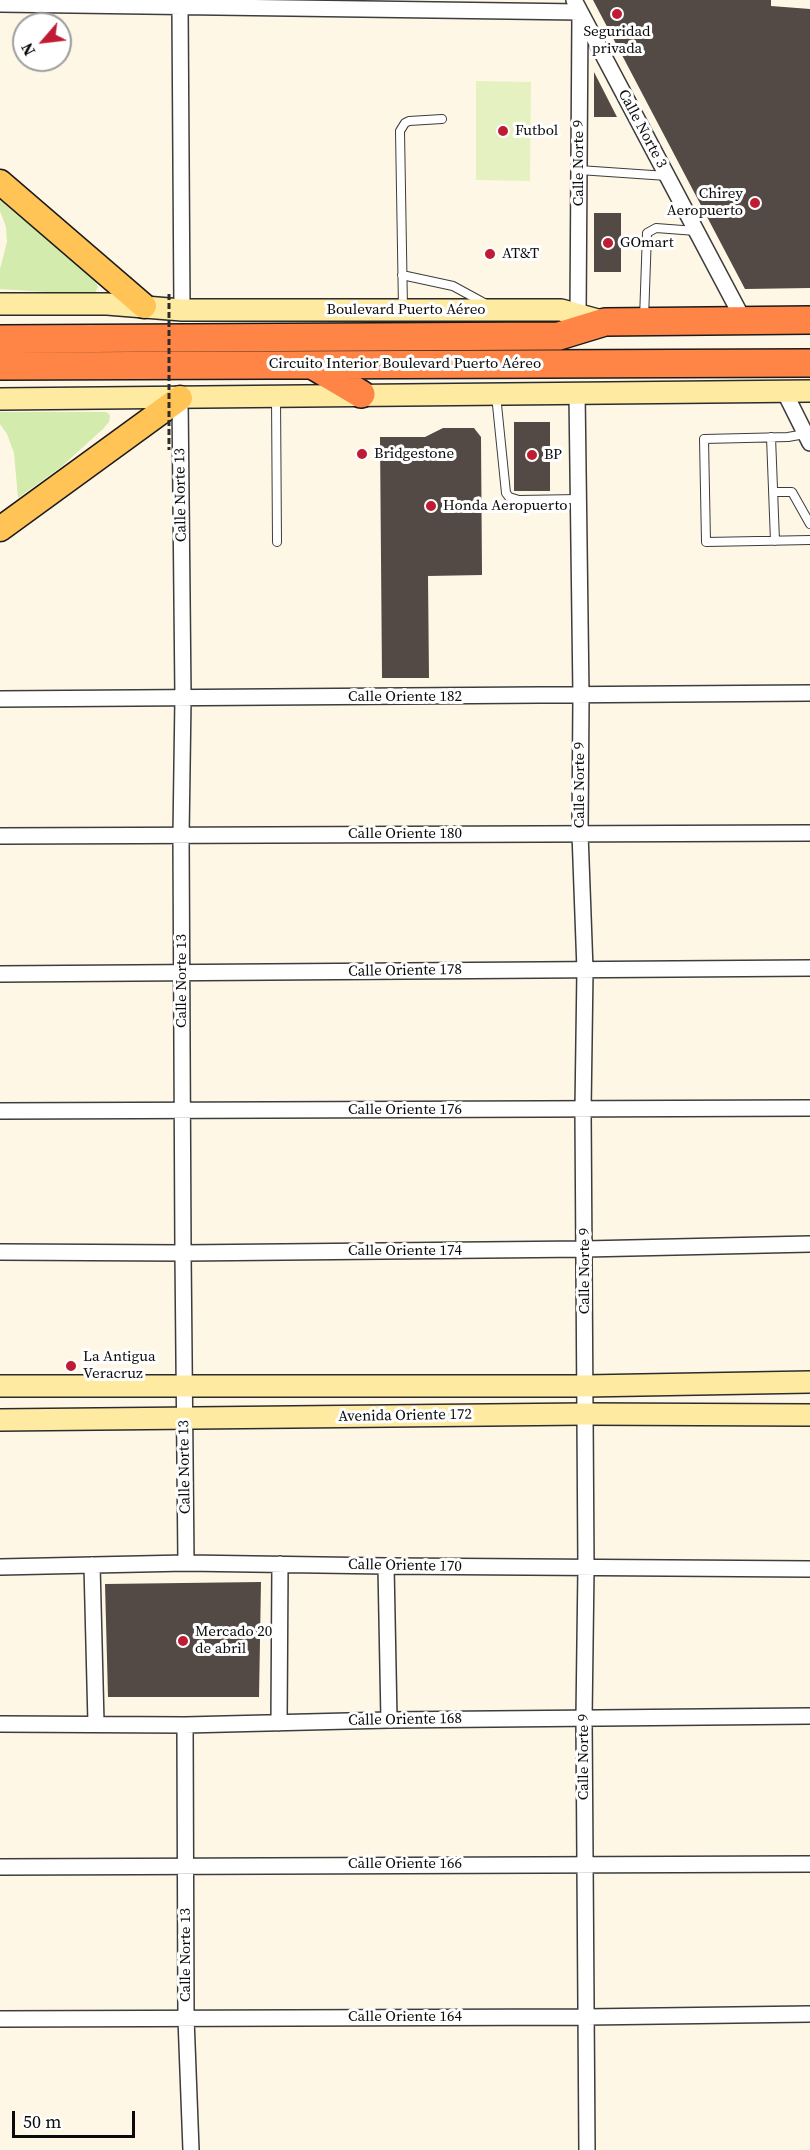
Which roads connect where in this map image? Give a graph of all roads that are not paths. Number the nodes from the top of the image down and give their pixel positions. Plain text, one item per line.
1 (0, 4) edge
2 (577, 6) edge
3 (180, 8) junction
4 (442, 119) dead end
5 (579, 170) junction
6 (667, 176) junction
7 (0, 182) edge
8 (696, 231) junction
9 (402, 275) junction
10 (176, 302) junction
11 (0, 304) edge
12 (144, 306) junction
13 (403, 310) junction
14 (498, 310) junction
15 (578, 315) junction
16 (810, 320) edge
17 (644, 321) junction
18 (744, 321) junction
19 (605, 322) junction
20 (0, 339) edge
21 (810, 363) edge
22 (311, 365) junction
23 (0, 366) edge
24 (784, 391) junction
25 (810, 391) edge
26 (496, 393) junction
27 (577, 393) junction
28 (361, 394) junction
29 (276, 397) junction
30 (0, 399) edge
31 (180, 399) junction
32 (771, 437) junction
33 (808, 439) edge
34 (773, 492) junction
35 (578, 499) junction
36 (810, 524) edge
37 (0, 529) edge
38 (810, 540) edge
39 (277, 542) dead end
40 (776, 542) junction
41 (810, 693) edge
42 (581, 696) junction
43 (183, 698) junction
44 (0, 699) edge
45 (580, 833) junction
46 (810, 833) edge
47 (0, 836) edge
48 (182, 836) junction
49 (810, 968) edge
50 (585, 970) junction
51 (182, 973) junction
52 (0, 974) edge
53 (810, 1108) edge
54 (183, 1109) junction
55 (583, 1110) junction
56 (0, 1111) edge
57 (810, 1244) edge
58 (585, 1250) junction
59 (0, 1252) edge
60 (183, 1253) junction
61 (810, 1382) edge
62 (184, 1385) junction
63 (0, 1386) edge
64 (585, 1386) junction
65 (585, 1414) junction
66 (810, 1414) edge
67 (185, 1419) junction
68 (0, 1420) edge
69 (186, 1563) junction
70 (280, 1564) junction
71 (92, 1565) junction
72 (386, 1566) junction
73 (0, 1567) edge
74 (586, 1568) junction
75 (810, 1569) edge
76 (810, 1716) edge
77 (584, 1718) junction
78 (389, 1720) junction
79 (96, 1723) junction
80 (279, 1723) junction
81 (0, 1724) edge
82 (185, 1725) junction
83 (584, 1864) junction
84 (810, 1864) edge
85 (187, 1865) junction
86 (0, 1867) edge
87 (810, 2014) edge
88 (586, 2017) junction
89 (186, 2018) junction
90 (0, 2019) edge
91 (191, 2150) edge
92 (587, 2150) edge

1 - 3 street
2 - 3 street
2 - 5 street, Calle Norte 9
2 - 6 street, Calle Norte 3
3 - 10 street
4 - 9 lane
5 - 6 lane
5 - 15 street, Calle Norte 9
6 - 8 street, Calle Norte 3
7 - 12 main road
8 - 17 lane
8 - 18 street, Calle Norte 3
9 - 13 lane
9 - 14 lane
10 - 12 street, Boulevard Puerto Aéreo
10 - 13 street, Boulevard Puerto Aéreo
11 - 12 street, Boulevard Puerto Aéreo
13 - 14 street, Boulevard Puerto Aéreo
14 - 15 street, Boulevard Puerto Aéreo
15 - 19 street, Boulevard Puerto Aéreo
16 - 18 highway, Boulevard Puerto Aéreo
17 - 18 highway, Boulevard Puerto Aéreo
17 - 19 highway, Boulevard Puerto Aéreo
19 - 20 highway, Circuito Interior Boulevard Puerto Aéreo
21 - 22 highway, Circuito Interior Boulevard Puerto Aéreo
22 - 23 highway, Circuito Interior Boulevard Puerto Aéreo
22 - 28 highway
24 - 25 street
24 - 27 street
24 - 33 street
26 - 27 street
26 - 28 street
26 - 35 lane
27 - 35 street, Calle Norte 9
28 - 29 street
29 - 31 street
29 - 39 lane
30 - 31 street
31 - 37 main road
31 - 43 street, Calle Norte 13
32 - 33 lane
32 - 34 lane
32 - 40 lane
34 - 36 lane
34 - 40 lane
35 - 42 street, Calle Norte 9
38 - 40 lane
41 - 42 street, Calle Oriente 182
42 - 43 street, Calle Oriente 182
42 - 45 street, Calle Norte 9
43 - 44 street, Calle Oriente 182
43 - 48 street, Calle Norte 13
45 - 46 street, Calle Oriente 180
45 - 48 street, Calle Oriente 180
45 - 50 street, Calle Norte 9
47 - 48 street, Calle Oriente 180
48 - 51 street, Calle Norte 13
49 - 50 street, Calle Oriente 178
50 - 51 street, Calle Oriente 178
50 - 55 street, Calle Norte 9
51 - 52 street, Calle Oriente 178
51 - 54 street, Calle Norte 13
53 - 55 street, Calle Oriente 176
54 - 55 street, Calle Oriente 176
54 - 56 street, Calle Oriente 176
54 - 60 street, Calle Norte 13
55 - 58 street, Calle Norte 9
57 - 58 street, Calle Oriente 174
58 - 60 street, Calle Oriente 174
58 - 64 street, Calle Norte 9
59 - 60 street, Calle Oriente 174
60 - 62 street, Calle Norte 13
61 - 64 street, Avenida Oriente 172
62 - 63 street, Avenida Oriente 172
62 - 64 street, Avenida Oriente 172
62 - 67 street, Calle Norte 13
64 - 65 street, Calle Norte 9
65 - 66 street, Avenida Oriente 172
65 - 67 street, Avenida Oriente 172
65 - 74 street, Calle Norte 9
67 - 68 street, Avenida Oriente 172
67 - 69 street, Calle Norte 13
69 - 70 street, Calle Oriente 170
69 - 71 street, Calle Oriente 170
70 - 72 street, Calle Oriente 170
70 - 80 street
71 - 73 street, Calle Oriente 170
71 - 79 street
72 - 74 street, Calle Oriente 170
72 - 78 street
74 - 75 street, Calle Oriente 170
74 - 77 street, Calle Norte 9
76 - 77 street, Calle Oriente 168
77 - 78 street, Calle Oriente 168
77 - 83 street, Calle Norte 9
78 - 80 street, Calle Oriente 168
79 - 81 street, Calle Oriente 168
79 - 82 street, Calle Oriente 168
80 - 82 street, Calle Oriente 168
82 - 85 street, Calle Norte 13
83 - 84 street, Calle Oriente 166
83 - 85 street, Calle Oriente 166
83 - 88 street, Calle Norte 9
85 - 86 street, Calle Oriente 166
85 - 89 street, Calle Norte 13
87 - 88 street, Calle Oriente 164
88 - 89 street, Calle Oriente 164
88 - 92 street, Calle Norte 9
89 - 90 street, Calle Oriente 164
89 - 91 street, Calle Norte 13

